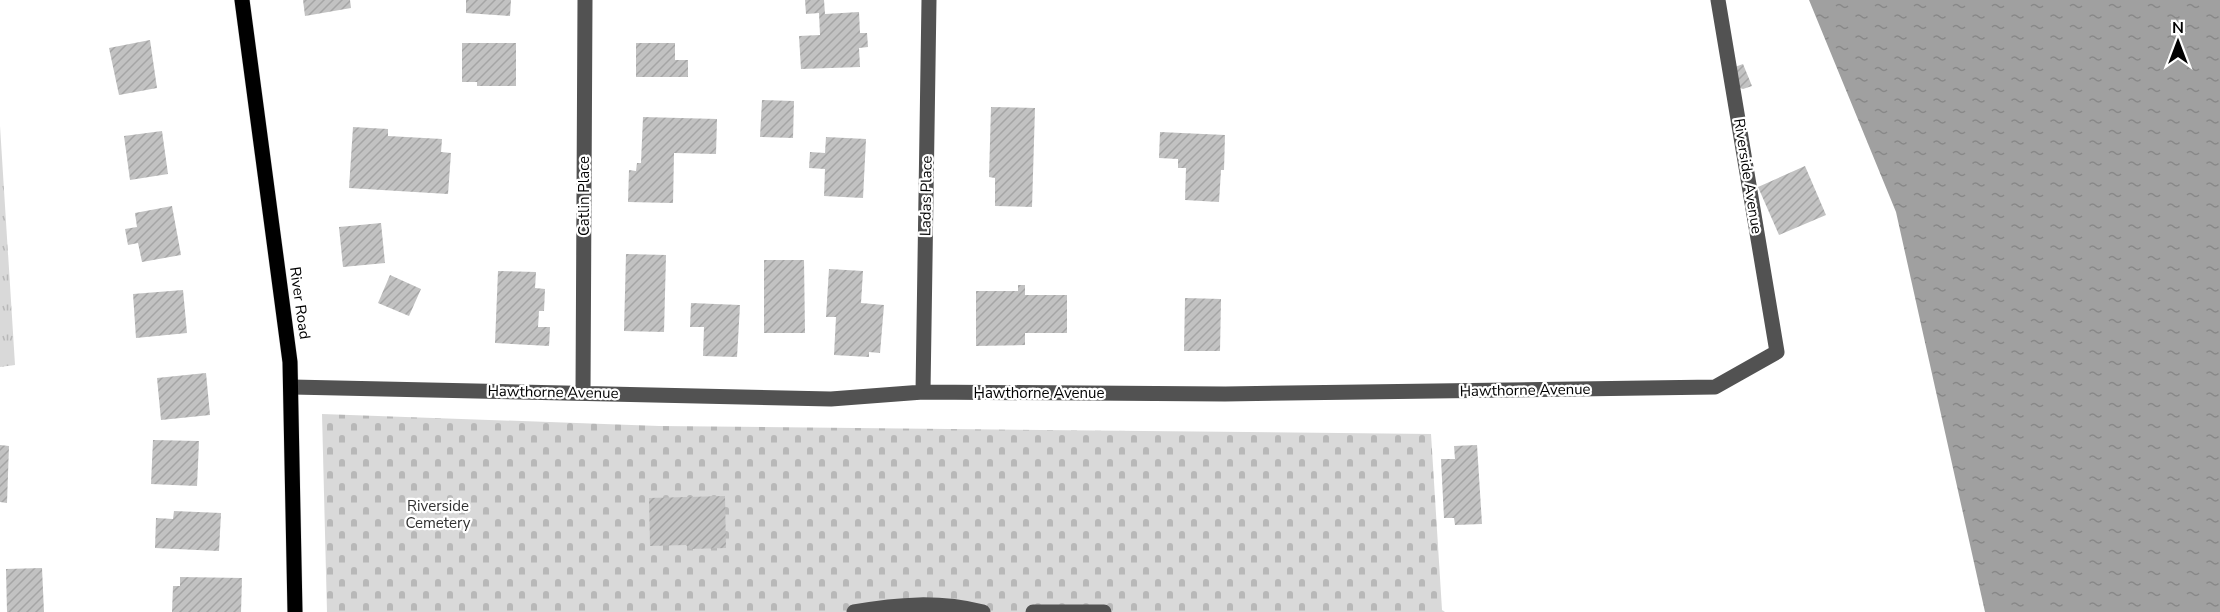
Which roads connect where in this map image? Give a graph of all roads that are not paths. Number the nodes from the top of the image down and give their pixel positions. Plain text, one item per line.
1 (242, 0) edge
2 (585, 0) edge
3 (929, 0) edge
4 (1719, 0) edge
5 (1777, 352) joint
6 (292, 387) junction
7 (923, 392) junction
8 (583, 393) junction
9 (295, 612) edge
10 (854, 612) edge
11 (983, 612) edge
12 (1033, 612) edge
13 (1104, 612) edge

1 - 6 main road, River Road
2 - 8 street, Catlin Place
3 - 7 street, Ladas Place
4 - 5 street, Riverside Avenue
5 - 7 street, Hawthorne Avenue
6 - 8 street, Hawthorne Avenue
6 - 9 main road, River Road
7 - 8 street, Hawthorne Avenue
10 - 11 street
12 - 13 street

